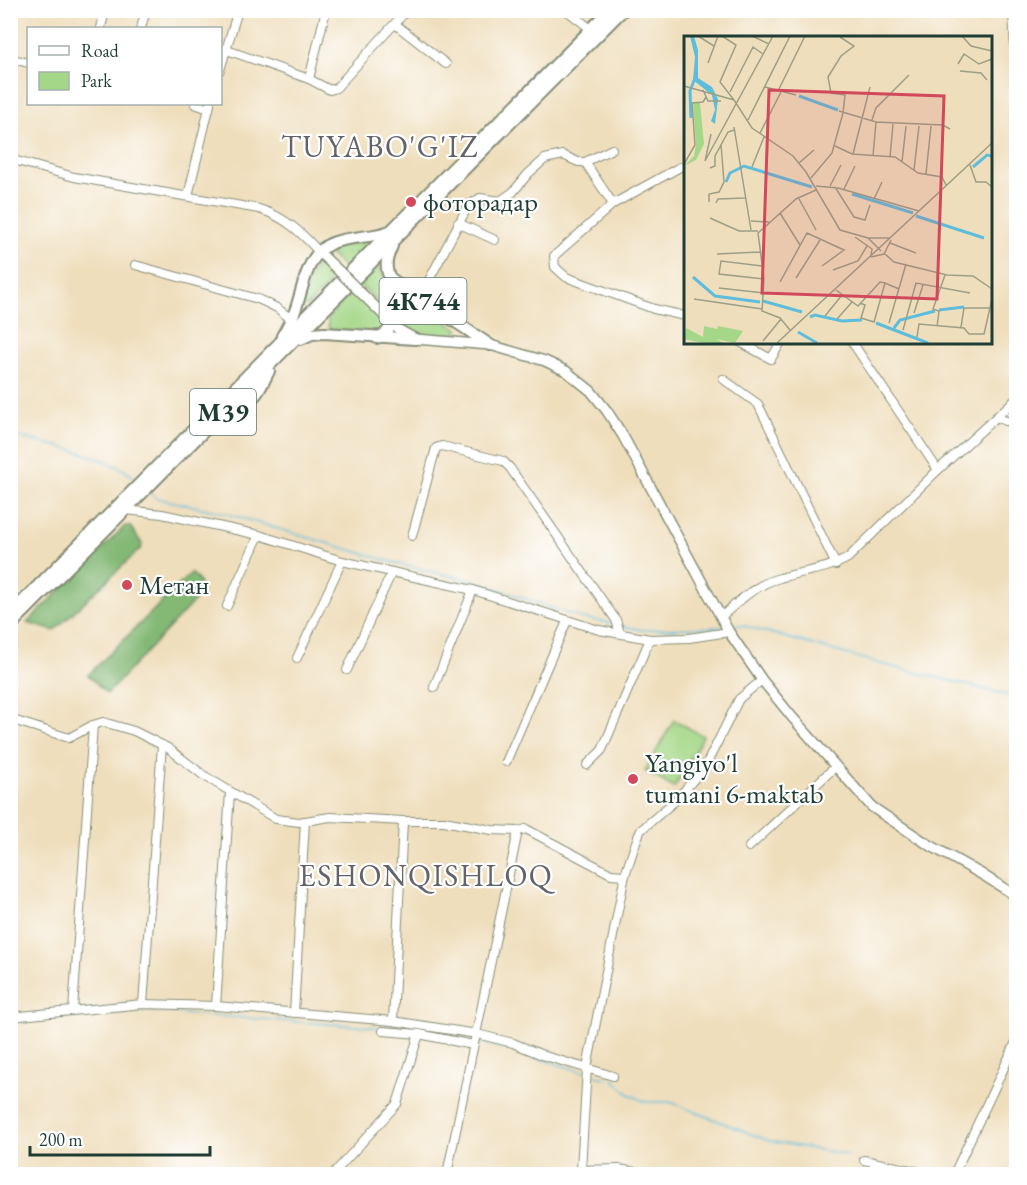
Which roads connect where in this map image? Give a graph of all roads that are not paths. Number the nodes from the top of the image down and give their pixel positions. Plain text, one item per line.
1 (105, 10) edge
2 (146, 10) edge
3 (238, 10) edge
4 (326, 10) edge
5 (407, 10) edge
6 (566, 10) edge
7 (609, 10) edge
8 (623, 10) edge
9 (1013, 10) edge
10 (395, 24) junction
11 (101, 27) edge
12 (141, 27) edge
13 (591, 29) junction
14 (226, 50) junction
15 (10, 58) edge
16 (27, 63) edge
17 (222, 63) edge
18 (446, 64) dead end
19 (1017, 72) edge
20 (309, 79) junction
21 (210, 106) edge
22 (612, 149) dead end
23 (10, 159) edge
24 (585, 162) junction
25 (680, 167) dead end
26 (435, 194) junction
27 (188, 196) junction
28 (613, 204) junction
29 (458, 223) junction
30 (394, 235) junction
31 (495, 240) dead end
32 (319, 252) junction
33 (135, 265) dead end
34 (419, 299) junction
35 (684, 316) edge
36 (387, 317) junction
37 (291, 319) junction
38 (377, 338) junction
39 (415, 339) junction
40 (292, 343) junction
41 (744, 344) edge
42 (779, 344) edge
43 (853, 344) edge
44 (490, 345) junction
45 (277, 346) junction
46 (723, 379) dead end
47 (237, 393) junction
48 (1017, 399) edge
49 (996, 417) junction
50 (1017, 421) edge
51 (938, 470) junction
52 (128, 504) junction
53 (259, 535) junction
54 (412, 536) dead end
55 (342, 561) junction
56 (836, 565) junction
57 (392, 572) junction
58 (473, 590) junction
59 (227, 606) dead end
60 (10, 614) edge
61 (722, 619) junction
62 (567, 621) junction
63 (10, 626) edge
64 (729, 632) junction
65 (620, 633) junction
66 (650, 639) junction
67 (297, 658) dead end
68 (347, 670) dead end
69 (762, 680) junction
70 (434, 687) dead end
71 (10, 719) edge
72 (93, 724) junction
73 (162, 745) junction
74 (506, 762) dead end
75 (586, 765) dead end
76 (836, 766) junction
77 (230, 792) junction
78 (304, 821) junction
79 (403, 821) junction
80 (518, 831) junction
81 (749, 847) dead end
82 (625, 875) junction
83 (1017, 896) edge
84 (142, 1004) junction
85 (216, 1006) junction
86 (74, 1010) junction
87 (294, 1013) junction
88 (10, 1017) edge
89 (393, 1021) junction
90 (383, 1031) dead end
91 (419, 1034) junction
92 (477, 1034) junction
93 (1017, 1042) edge
94 (473, 1045) junction
95 (587, 1068) junction
96 (613, 1076) dead end
97 (864, 1160) dead end
98 (333, 1174) edge
99 (447, 1174) edge
100 (646, 1174) edge
101 (929, 1174) edge
102 (954, 1174) edge

1 - 11 street
2 - 12 street
3 - 14 street
4 - 20 street
5 - 10 street
6 - 13 street
7 - 13 highway, M39
8 - 26 highway, M39
9 - 19 street
10 - 18 street
10 - 20 street
13 - 26 highway, M39
14 - 17 street
14 - 20 street
15 - 16 street
21 - 27 street
22 - 24 street
23 - 27 street
24 - 28 street
24 - 29 street
25 - 28 street
26 - 30 highway, M39
27 - 32 street
28 - 35 street
29 - 31 street
29 - 34 street
30 - 32 highway
30 - 34 highway, 4К744
30 - 40 highway, M39
30 - 45 highway, M39
32 - 36 main road, bridge
32 - 37 highway
33 - 37 street
34 - 44 highway, 4К744
36 - 38 highway
36 - 39 main road
37 - 45 highway
38 - 39 highway, 4К744
38 - 40 highway, 4К744
39 - 44 main road
40 - 47 highway, M39
41 - 42 street
43 - 51 street
44 - 61 main road
45 - 47 highway, M39
46 - 56 street
47 - 52 highway, M39
48 - 49 street
49 - 50 street
49 - 51 street
51 - 56 street
52 - 53 street
52 - 60 highway, M39
52 - 63 highway, M39
53 - 55 street
53 - 59 street
54 - 65 street
55 - 57 street
55 - 67 street
56 - 61 street
57 - 58 street
57 - 68 street
58 - 62 street
58 - 70 street
61 - 64 main road
62 - 65 street
62 - 74 street
64 - 66 street
64 - 69 main road
65 - 66 street
66 - 75 street
69 - 76 main road
69 - 82 street
71 - 72 street
72 - 73 street
72 - 86 street
73 - 77 street
73 - 84 street
76 - 81 street
76 - 83 main road
77 - 78 street
77 - 85 street
78 - 79 street
78 - 87 street
79 - 80 street
79 - 89 street
80 - 82 street
80 - 92 street
82 - 95 street
84 - 85 street
84 - 86 street
85 - 87 street
86 - 88 street
87 - 89 street
89 - 92 street
90 - 91 street
91 - 94 street
91 - 98 street
92 - 94 street
92 - 95 street
93 - 102 street
94 - 99 street
95 - 96 street
95 - 100 street
97 - 101 street

